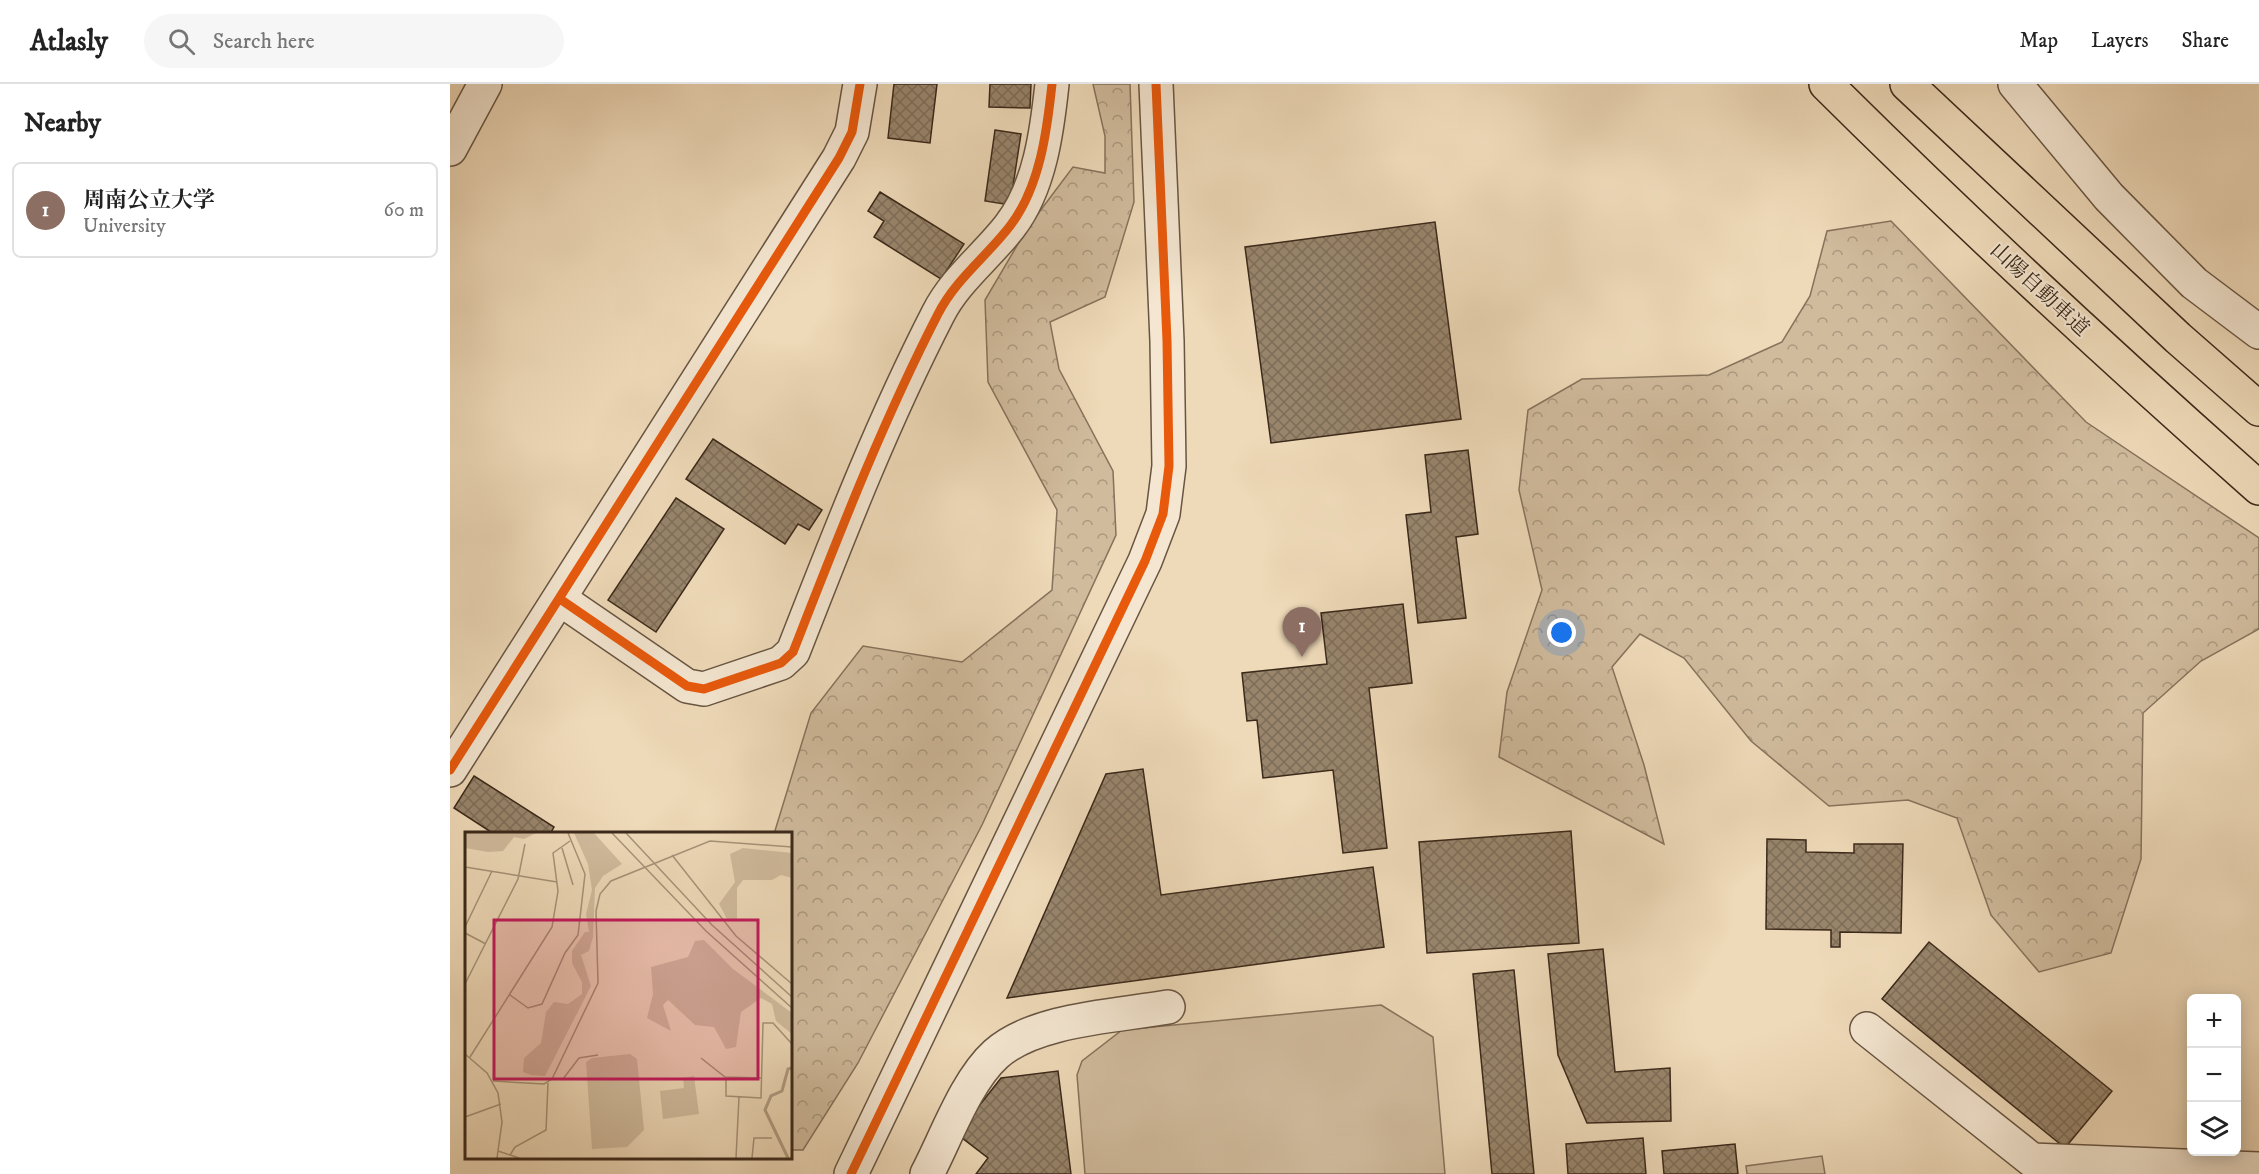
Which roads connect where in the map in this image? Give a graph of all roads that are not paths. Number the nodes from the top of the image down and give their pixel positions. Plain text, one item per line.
1 (485, 84) edge
2 (860, 84) edge
3 (1052, 84) edge
4 (1156, 84) edge
5 (1826, 84) edge
6 (1907, 84) edge
7 (2015, 84) edge
8 (450, 149) edge
9 (2259, 332) edge
10 (2259, 409) edge
11 (2259, 488) edge
12 (560, 599) junction
13 (450, 770) edge
14 (1168, 1007) dead end
15 (1867, 1029) dead end
16 (2042, 1167) edge
17 (2259, 1169) edge
18 (854, 1173) edge
19 (927, 1174) edge

1 - 8 street
2 - 12 street
3 - 12 street
4 - 18 street
5 - 11 highway, 山陽自動車道
6 - 10 highway
7 - 9 street
12 - 13 street
14 - 19 street
15 - 16 street
16 - 17 street

